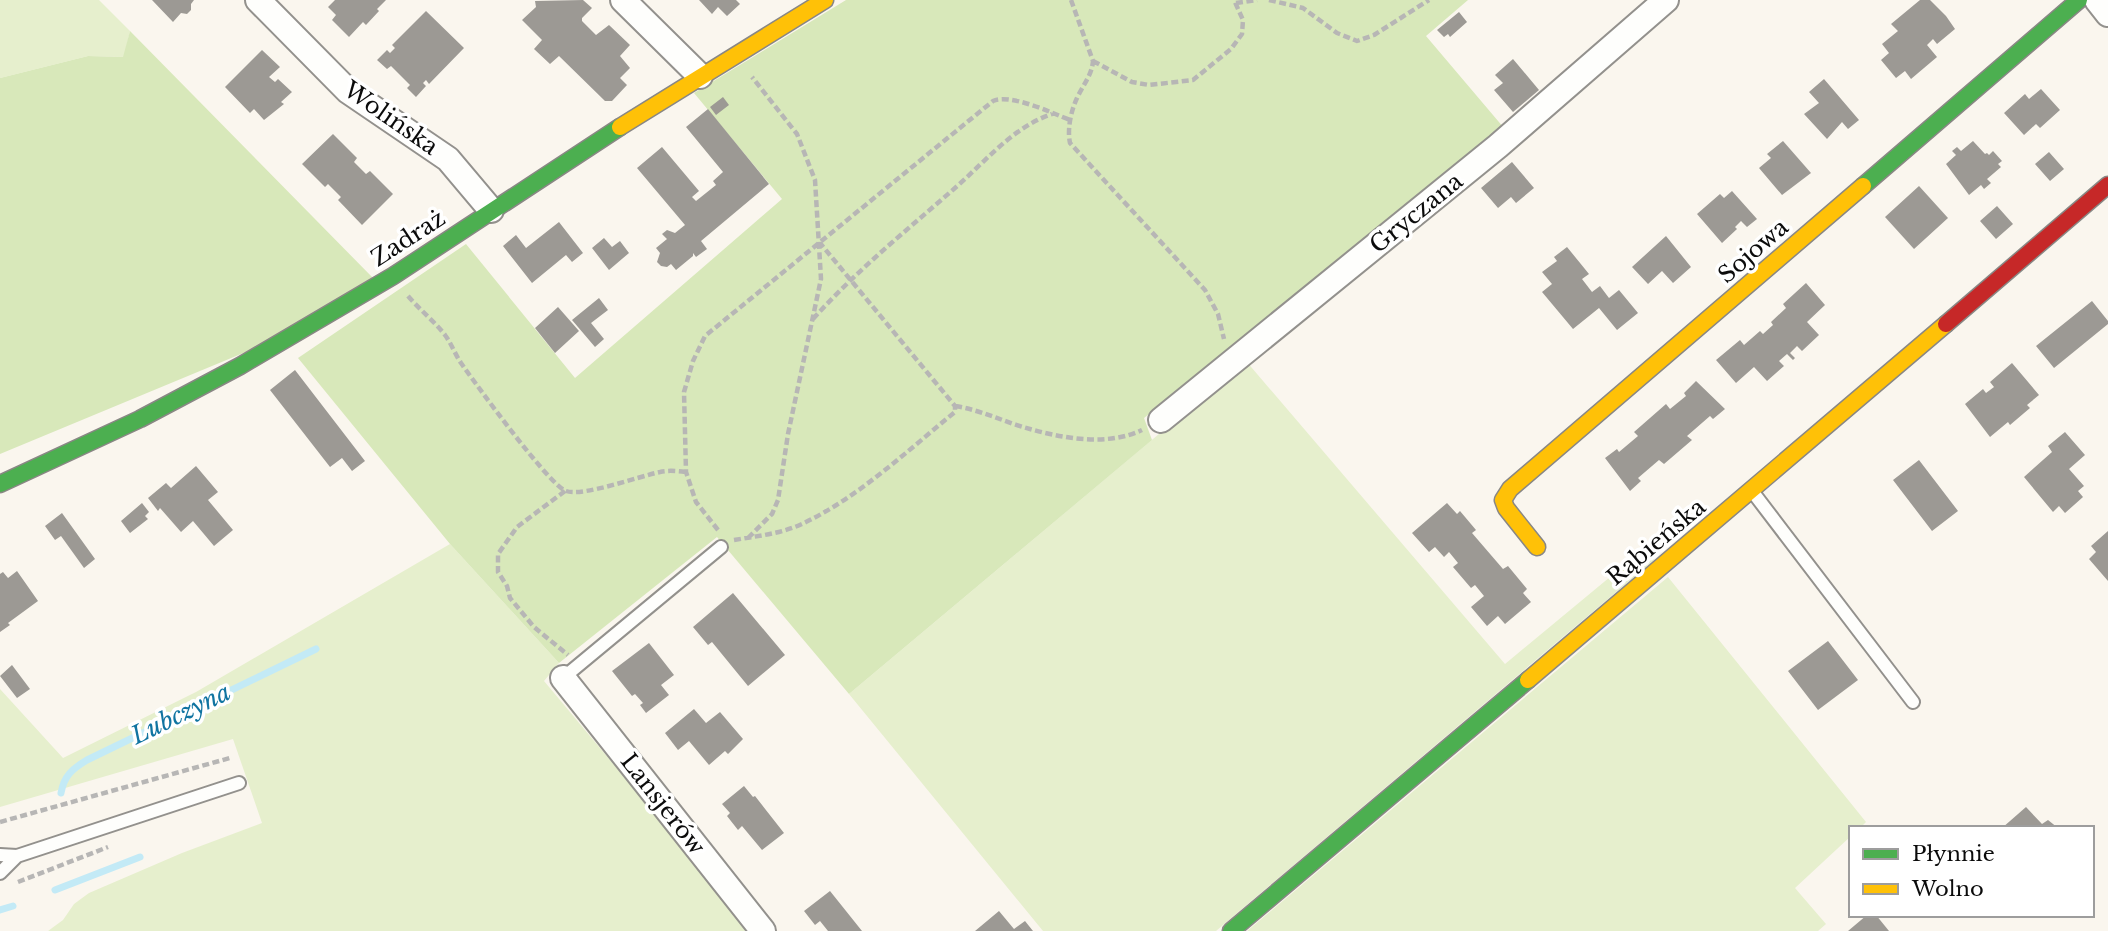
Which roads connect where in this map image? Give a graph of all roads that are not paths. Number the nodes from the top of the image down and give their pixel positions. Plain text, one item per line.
1 (258, 0) edge
2 (623, 0) edge
3 (825, 0) edge
4 (1666, 0) edge
5 (2079, 0) edge
6 (2097, 0) edge
7 (2108, 13) edge
8 (700, 76) junction
9 (2108, 185) edge
10 (491, 210) junction
11 (1161, 420) road end
12 (0, 484) edge
13 (1751, 491) junction
14 (725, 545) road end
15 (1537, 547) dead end
16 (571, 671) joint
17 (1913, 702) dead end
18 (239, 783) dead end
19 (0, 855) edge
20 (17, 856) junction
21 (0, 873) edge
22 (763, 931) edge
23 (1231, 931) edge

1 - 10 street, Wolińska
2 - 8 street
3 - 8 street, Zadraż
4 - 11 street, Gryczana
5 - 15 street, Sojowa
6 - 7 street
8 - 10 street, Zadraż
9 - 13 street, Rąbieńska
10 - 12 street, Zadraż
13 - 17 lane
13 - 23 street, Rąbieńska
14 - 16 lane
16 - 22 street, Lansjerów
18 - 20 lane
19 - 20 lane
20 - 21 lane

